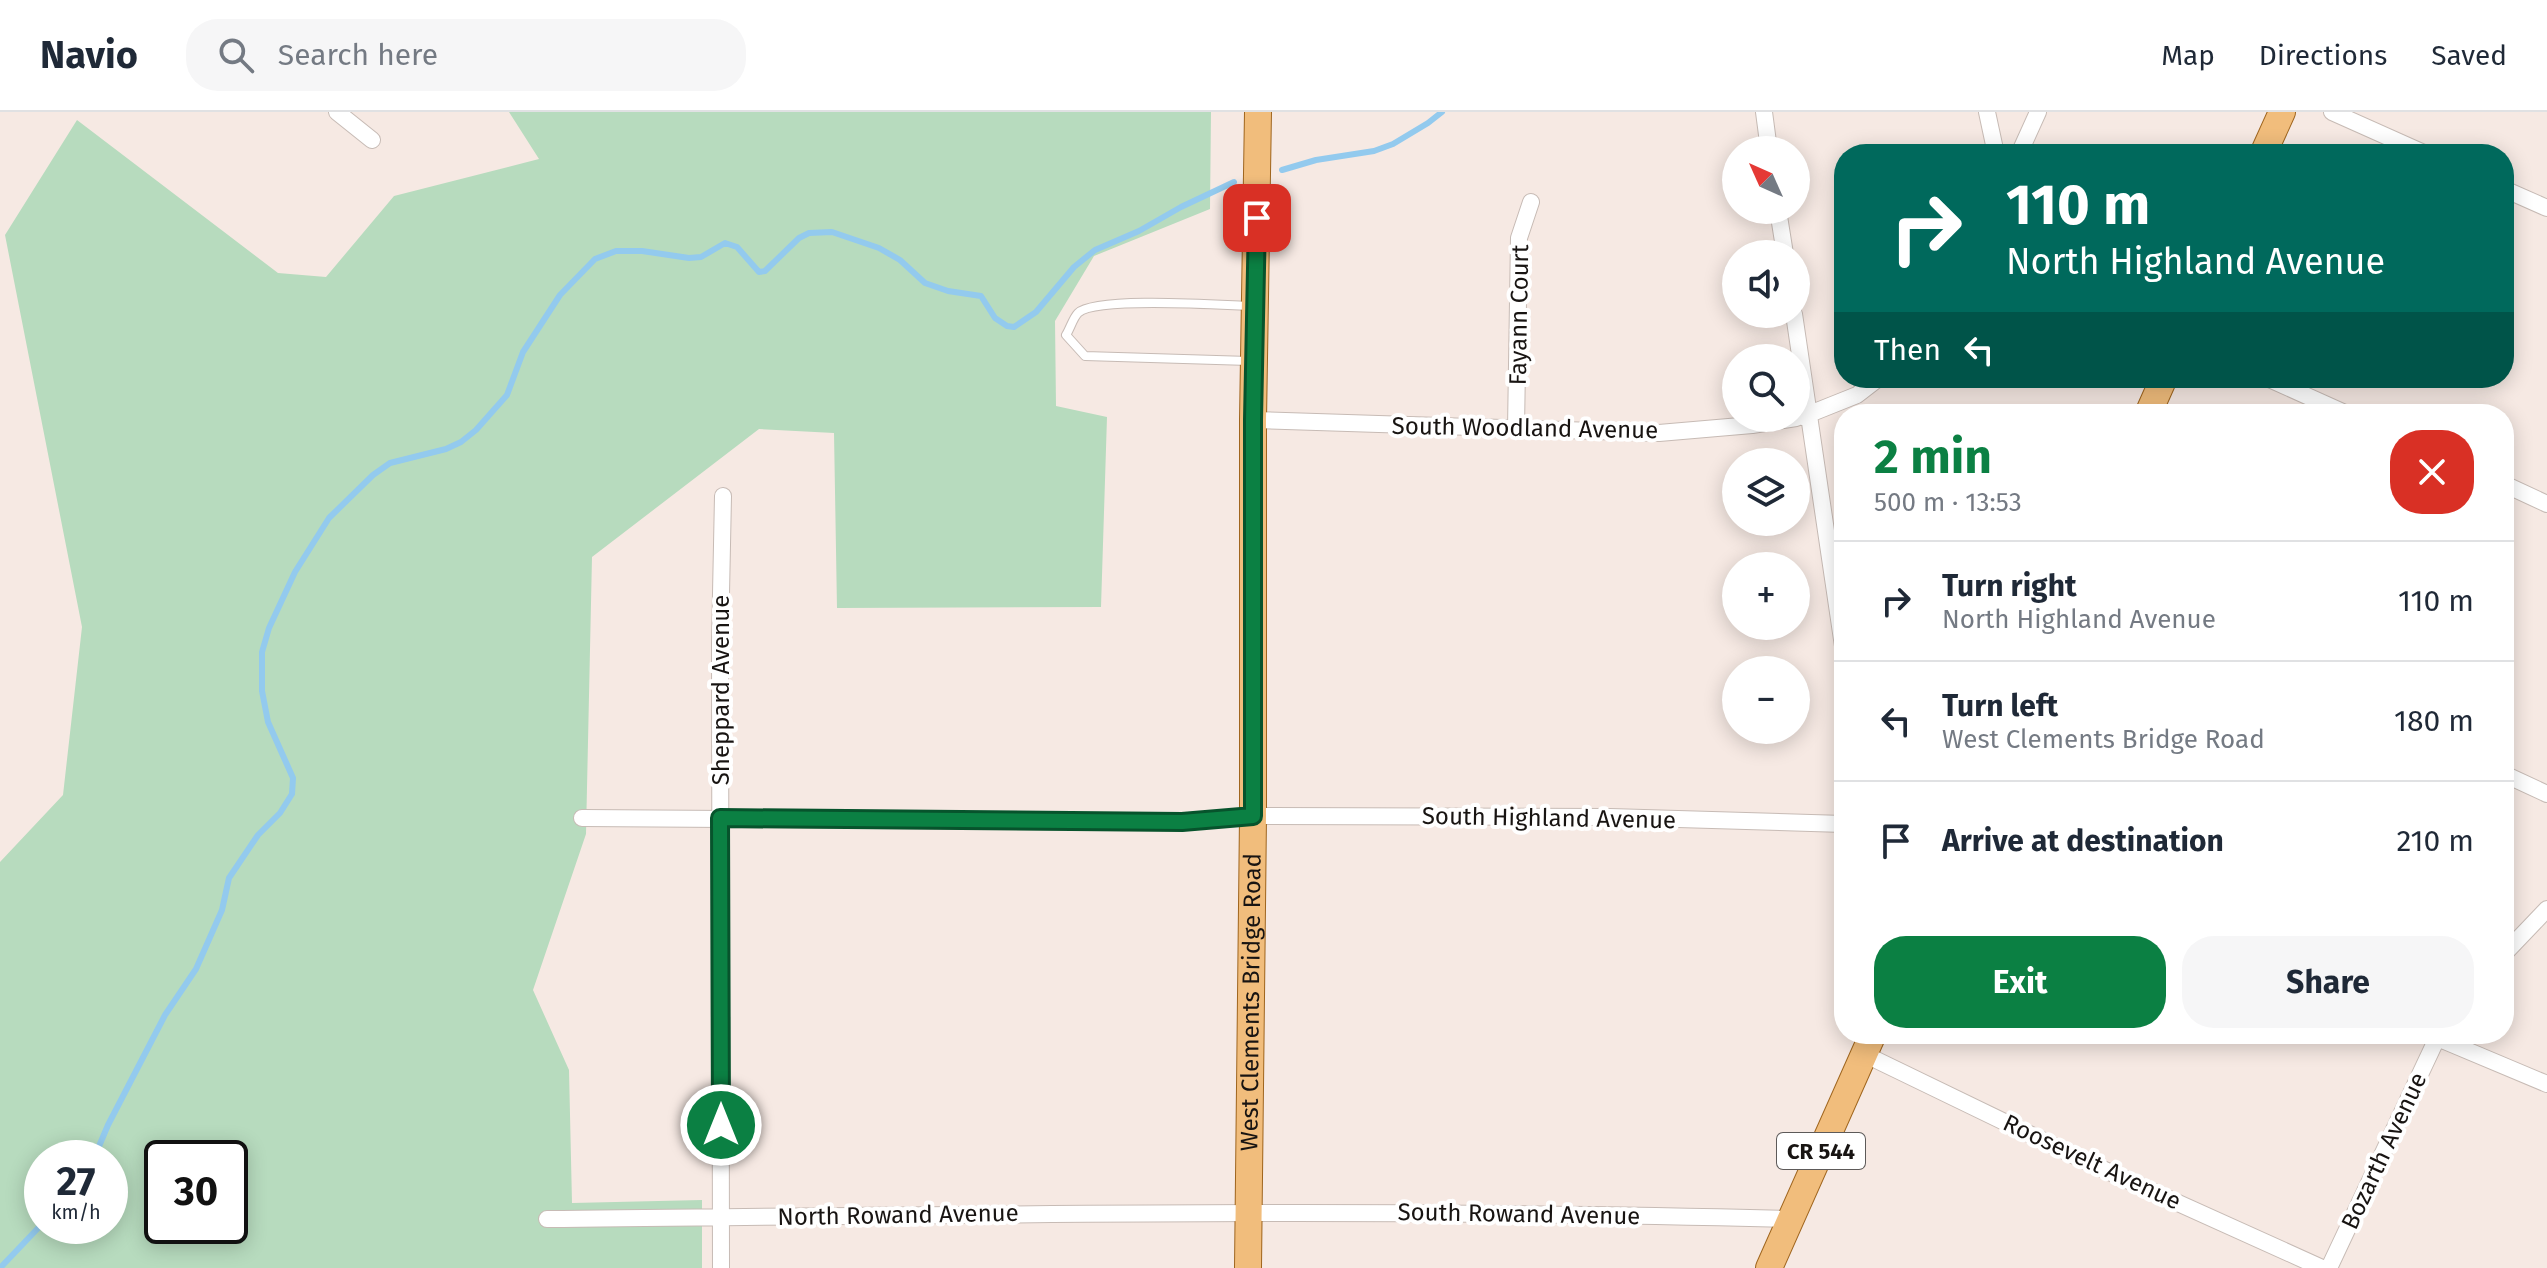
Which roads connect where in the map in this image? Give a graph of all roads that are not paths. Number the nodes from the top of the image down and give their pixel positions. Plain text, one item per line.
1 (337, 112) edge
2 (1258, 112) edge
3 (1764, 112) edge
4 (1987, 112) edge
5 (2038, 112) edge
6 (2282, 112) edge
7 (2332, 112) edge
8 (1767, 136) edge
9 (372, 140) dead end
10 (1994, 144) edge
11 (2024, 144) edge
12 (2268, 144) edge
13 (2404, 144) edge
14 (2514, 193) edge
15 (1531, 202) dead end
16 (2547, 208) edge
17 (1255, 306) junction
18 (1254, 361) junction
19 (1866, 388) edge
20 (2289, 388) edge
21 (2325, 404) edge
22 (1810, 413) edge
23 (1253, 420) junction
24 (1722, 428) edge
25 (1516, 429) junction
26 (1803, 432) edge
27 (2514, 489) edge
28 (723, 496) dead end
29 (2547, 504) edge
30 (1834, 599) edge
31 (2514, 779) edge
32 (2547, 794) edge
33 (1253, 816) junction
34 (582, 818) dead end
35 (720, 818) junction
36 (1834, 824) edge
37 (2547, 909) edge
38 (2514, 944) edge
39 (1868, 1044) edge
40 (2430, 1044) edge
41 (2455, 1044) edge
42 (2547, 1084) edge
43 (1249, 1211) junction
44 (721, 1217) junction
45 (547, 1219) dead end
46 (1790, 1219) junction
47 (721, 1268) edge
48 (1248, 1268) edge
49 (1769, 1268) edge
50 (2322, 1268) edge
51 (2329, 1268) edge

1 - 9 street
2 - 17 main road, West Clements Bridge Road
3 - 8 street
4 - 10 street
5 - 11 street
6 - 12 main road
7 - 13 street
14 - 16 street
15 - 25 street, Fayann Court
17 - 18 main road, West Clements Bridge Road
17 - 18 lane
18 - 23 main road, West Clements Bridge Road
19 - 22 street, South Woodland Avenue
20 - 21 street
23 - 25 street, South Woodland Avenue
23 - 33 main road, West Clements Bridge Road
24 - 25 street, South Woodland Avenue
26 - 30 street
27 - 29 street
28 - 35 street, Sheppard Avenue
31 - 32 street
33 - 35 street, South Highland Avenue
33 - 36 street, South Highland Avenue
33 - 43 main road, West Clements Bridge Road
34 - 35 street, South Highland Avenue
35 - 44 street, Sheppard Avenue
37 - 38 street
39 - 46 main road, CR 544
39 - 50 street, Roosevelt Avenue
40 - 51 street, Bozarth Avenue
41 - 42 street
43 - 44 street, North Rowand Avenue
43 - 46 street, South Rowand Avenue
43 - 48 main road, West Clements Bridge Road
44 - 45 street, North Rowand Avenue
44 - 47 street, Sheppard Avenue
46 - 49 main road, CR 544

